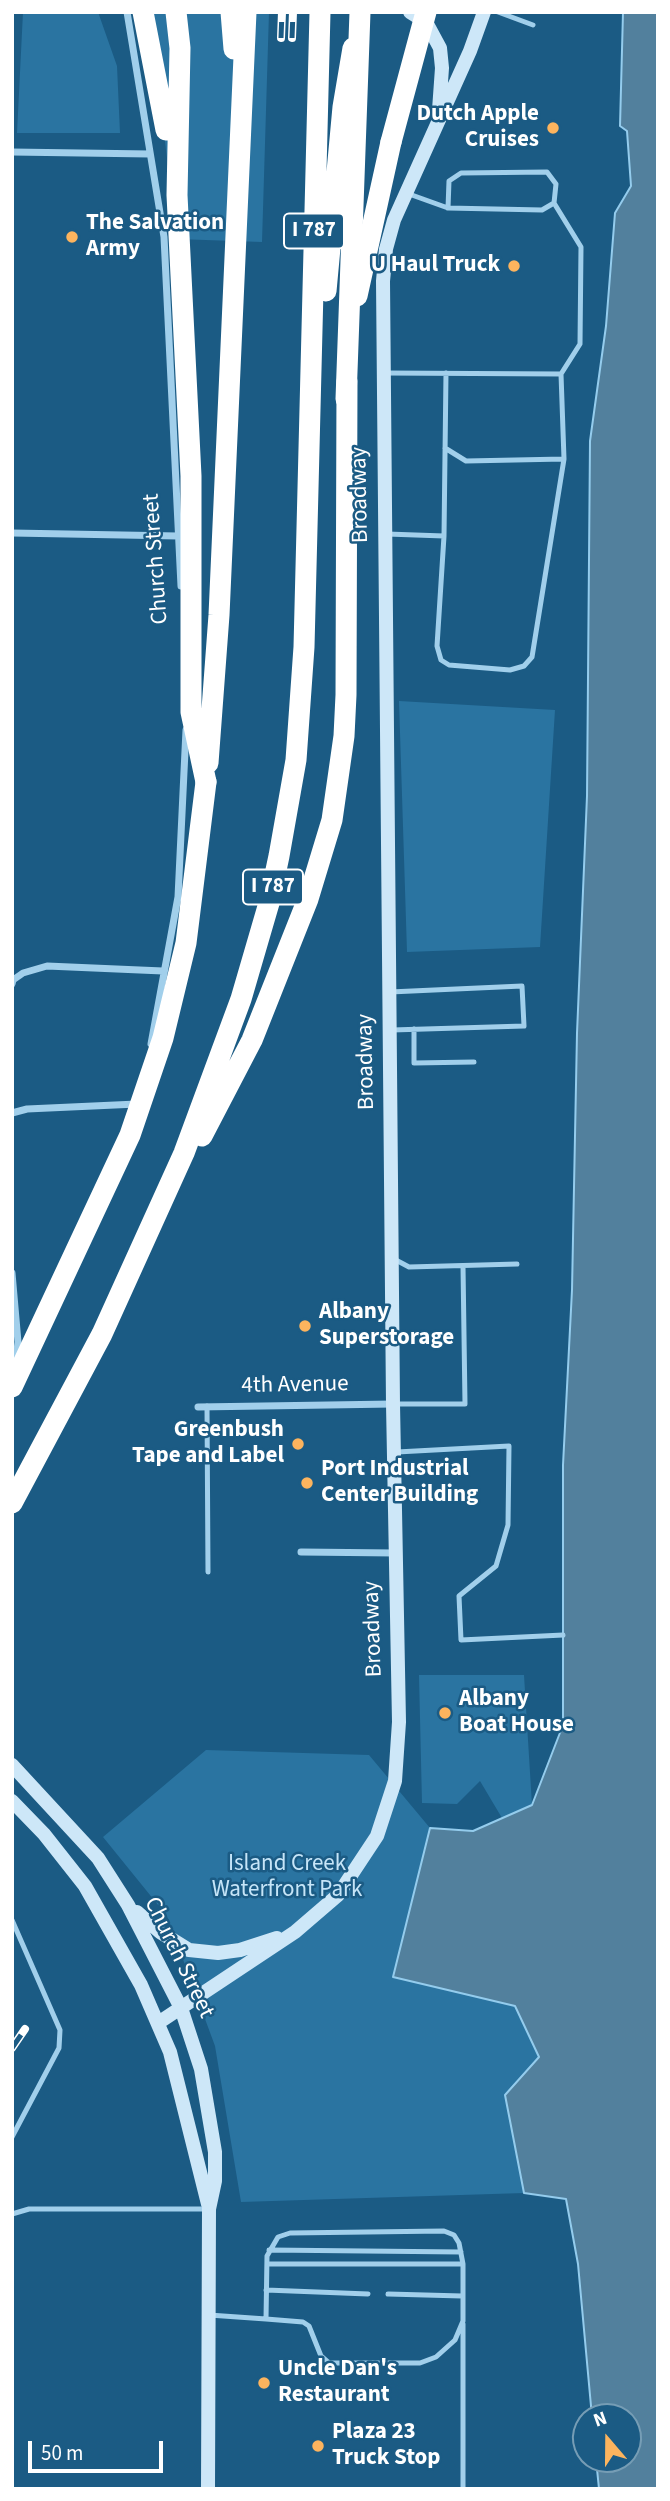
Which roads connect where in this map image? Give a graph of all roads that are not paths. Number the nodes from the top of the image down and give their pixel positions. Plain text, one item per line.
1 (127, 12) edge
2 (143, 12) edge
3 (176, 12) edge
4 (231, 12) edge
5 (246, 12) edge
6 (320, 12) edge
7 (362, 12) edge
8 (410, 12) edge
9 (426, 12) edge
10 (484, 12) edge
11 (498, 12) edge
12 (533, 25) dead end
13 (436, 128) junction
14 (242, 142) junction
15 (12, 152) edge
16 (150, 154) junction
17 (406, 193) junction
18 (177, 195) junction
19 (554, 203) junction
20 (448, 208) junction
21 (382, 373) junction
22 (446, 373) junction
23 (561, 374) junction
24 (346, 399) junction
25 (445, 448) junction
26 (310, 450) junction
27 (564, 459) junction
28 (12, 533) edge
29 (384, 534) junction
30 (178, 536) junction
31 (444, 536) junction
32 (206, 782) junction
33 (163, 971) junction
34 (13, 982) edge
35 (388, 992) junction
36 (414, 1029) junction
37 (389, 1030) junction
38 (474, 1062) dead end
39 (12, 1113) edge
40 (165, 1198) junction
41 (391, 1257) junction
42 (517, 1264) dead end
43 (463, 1266) junction
44 (12, 1273) edge
45 (12, 1369) edge
46 (12, 1387) edge
47 (393, 1404) junction
48 (202, 1406) joint
49 (393, 1452) junction
50 (12, 1503) edge
51 (301, 1552) dead end
52 (395, 1553) junction
53 (208, 1572) dead end
54 (563, 1635) dead end
55 (12, 1765) edge
56 (12, 1801) edge
57 (128, 1905) junction
58 (12, 1920) edge
59 (295, 1932) junction
60 (181, 2007) junction
61 (158, 2023) junction
62 (12, 2137) edge
63 (209, 2209) junction
64 (12, 2214) edge
65 (269, 2249) junction
66 (461, 2252) junction
67 (267, 2264) junction
68 (463, 2264) junction
69 (266, 2290) junction
70 (368, 2294) dead end
71 (388, 2294) dead end
72 (462, 2297) junction
73 (209, 2315) junction
74 (266, 2319) junction
75 (463, 2321) junction
76 (208, 2489) edge
77 (463, 2489) edge

1 - 16 street, Church Street
2 - 18 highway
3 - 18 highway
4 - 14 highway
5 - 14 highway
6 - 26 highway, I 787
7 - 24 highway, bridge
7 - 26 highway, bridge
8 - 13 street
9 - 24 highway, bridge
10 - 13 street, Broadway
11 - 12 lane
13 - 17 street, Broadway
14 - 32 highway
15 - 16 street
16 - 30 street, Church Street
17 - 20 lane
17 - 21 street, Broadway
18 - 32 highway
19 - 20 lane
19 - 20 lane
19 - 23 lane
21 - 22 lane
21 - 29 street, Broadway
22 - 23 lane
22 - 25 lane
23 - 27 lane
24 - 40 highway
25 - 27 lane
25 - 31 lane
26 - 40 highway, I 787
27 - 31 lane
28 - 30 street
29 - 31 lane
29 - 35 street, Broadway
30 - 33 street, Church Street
32 - 46 highway, bridge
33 - 34 street
33 - 39 street, Church Street
35 - 36 lane
35 - 37 street, Broadway
36 - 37 lane
36 - 38 lane
37 - 41 street, Broadway
40 - 50 highway, I 787
41 - 43 lane
41 - 47 street, Broadway
42 - 43 lane
43 - 47 lane
44 - 45 street
47 - 48 street, 4th Avenue
47 - 49 street, Broadway
48 - 53 lane
49 - 52 street, Broadway
49 - 54 lane
51 - 52 street
52 - 59 street, Broadway
55 - 57 street, Church Street
56 - 61 street, Church Street
57 - 59 street
57 - 60 street, Church Street
58 - 62 lane
59 - 60 street, Broadway
60 - 61 street, Broadway
60 - 63 street, Church Street
61 - 63 street, Church Street
63 - 64 lane
63 - 73 street, Church Street
65 - 66 lane
65 - 66 lane
65 - 67 lane
66 - 68 lane
67 - 68 lane
67 - 69 lane
68 - 72 lane
69 - 70 lane
69 - 74 lane
71 - 72 lane
72 - 75 lane
73 - 74 lane
73 - 76 street, Church Street
74 - 75 lane
75 - 77 lane

